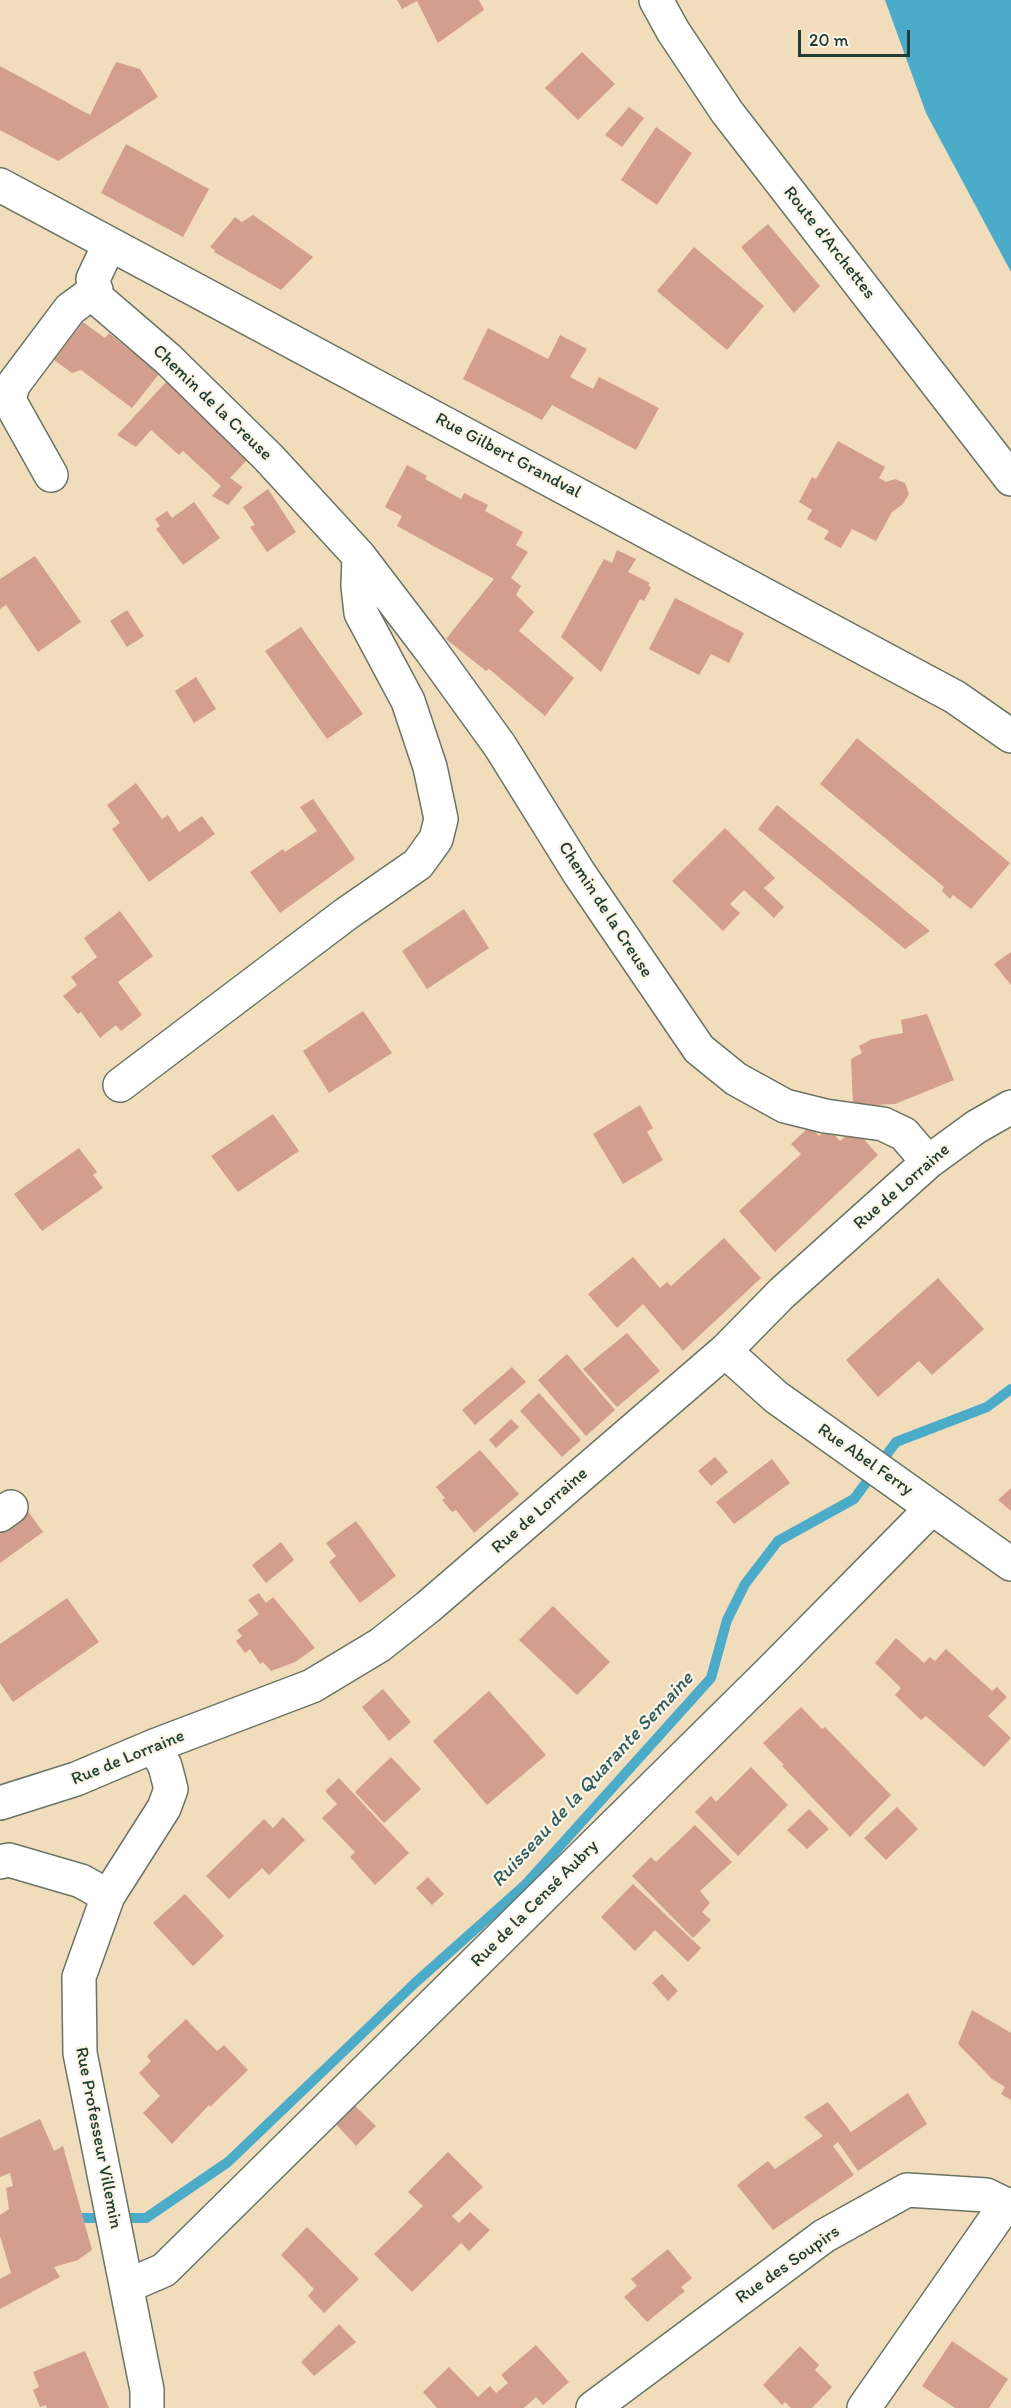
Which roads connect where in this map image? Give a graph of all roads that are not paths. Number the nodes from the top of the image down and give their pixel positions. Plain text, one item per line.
1 (656, 0) edge
2 (0, 185) edge
3 (109, 245) junction
4 (96, 290) junction
5 (51, 475) dead end
6 (1011, 479) edge
7 (359, 556) junction
8 (1011, 736) edge
9 (120, 1085) dead end
10 (1011, 1107) edge
11 (928, 1162) junction
12 (725, 1351) junction
13 (932, 1508) junction
14 (1011, 1564) edge
15 (154, 1746) junction
16 (0, 1803) edge
17 (0, 1862) edge
18 (108, 1896) junction
19 (1008, 2206) edge
20 (128, 2286) junction
21 (147, 2408) edge
22 (593, 2408) edge
23 (864, 2408) edge

1 - 6 street, Route d'Archettes
2 - 3 street, Rue Gilbert Grandval
3 - 4 street
3 - 8 street, Rue Gilbert Grandval
4 - 5 street
4 - 7 street, Chemin de la Creuse
7 - 9 street
7 - 11 street, Chemin de la Creuse
10 - 11 street, Rue de Lorraine
11 - 12 street, Rue de Lorraine
12 - 13 street, Rue Abel Ferry
12 - 15 street, Rue de Lorraine
13 - 14 street, Rue Abel Ferry
13 - 20 street, Rue de la Censé Aubry
15 - 16 street, Rue de Lorraine
15 - 18 street, Rue Professeur Villemin
17 - 18 street
18 - 20 street, Rue Professeur Villemin
19 - 22 street, Rue des Soupirs
19 - 23 street, Rue des Soupirs
20 - 21 street, Rue Professeur Villemin

